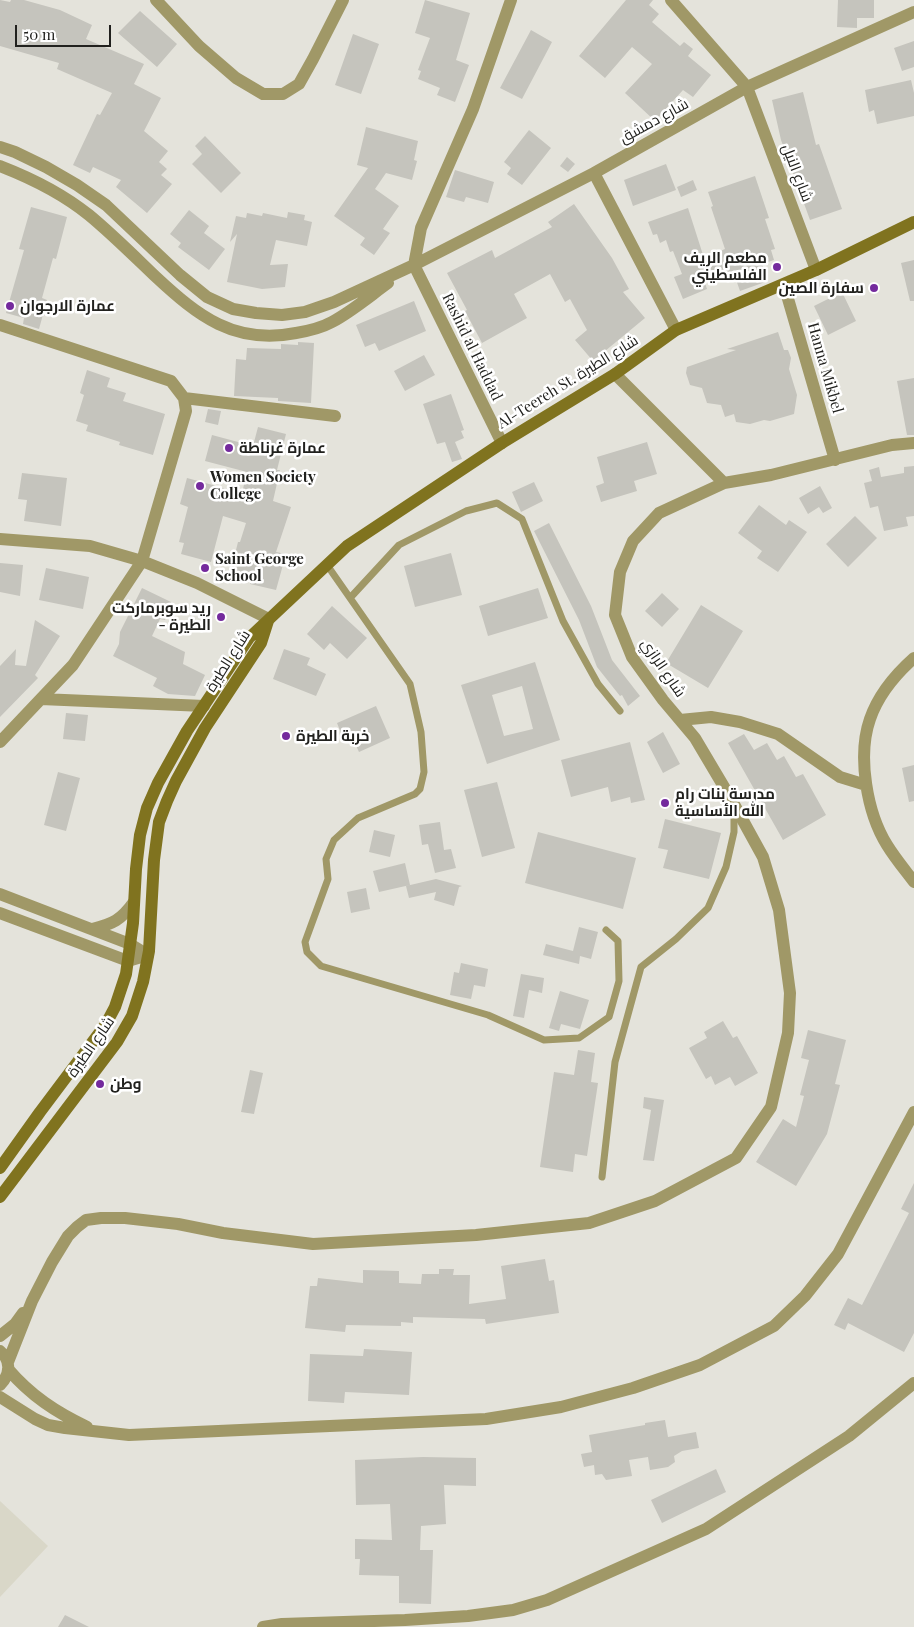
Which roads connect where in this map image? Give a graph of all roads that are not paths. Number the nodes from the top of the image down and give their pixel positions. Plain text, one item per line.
1 (156, 0) edge
2 (343, 0) edge
3 (511, 0) edge
4 (671, 0) edge
5 (914, 12) edge
6 (747, 87) junction
7 (0, 147) edge
8 (0, 166) edge
9 (594, 173) junction
10 (914, 222) edge
11 (414, 265) junction
12 (816, 270) junction
13 (784, 285) junction
14 (0, 325) edge
15 (676, 330) junction
16 (615, 374) junction
17 (184, 398) junction
18 (336, 416) dead end
19 (502, 443) junction
20 (914, 443) edge
21 (836, 460) junction
22 (724, 483) junction
23 (0, 539) edge
24 (142, 560) junction
25 (327, 565) junction
26 (350, 598) junction
27 (269, 619) junction
28 (914, 658) edge
29 (41, 699) junction
30 (204, 706) junction
31 (620, 711) dead end
32 (680, 720) junction
33 (0, 742) edge
34 (866, 785) junction
35 (734, 805) junction
36 (914, 882) edge
37 (0, 894) edge
38 (134, 902) junction
39 (0, 913) edge
40 (92, 929) junction
41 (606, 930) dead end
42 (130, 944) junction
43 (148, 955) junction
44 (128, 961) junction
45 (914, 1112) edge
46 (0, 1168) edge
47 (602, 1177) dead end
48 (0, 1197) edge
49 (32, 1301) junction
50 (0, 1336) edge
51 (0, 1351) edge
52 (8, 1366) junction
53 (914, 1383) edge
54 (0, 1385) edge
55 (0, 1398) edge
56 (94, 1430) junction
57 (263, 1627) edge

1 - 2 street
3 - 11 street
4 - 6 street
5 - 6 street, شارع دمشق
6 - 9 street, شارع دمشق
6 - 12 street, شارع النيل
7 - 11 street
8 - 11 street
9 - 11 street, شارع دمشق
9 - 15 street
10 - 12 main road, Al-Teereh St. شارع الطيرة
11 - 19 street, Rashid al Haddad
12 - 13 main road, Al-Teereh St. شارع الطيرة
13 - 15 main road, Al-Teereh St. شارع الطيرة
13 - 21 street, Hanna Mikbel
14 - 17 street
15 - 16 main road, Al-Teereh St. شارع الطيرة
16 - 19 main road, Al-Teereh St. شارع الطيرة
16 - 22 street
17 - 18 street
17 - 24 street
19 - 25 main road, Al-Teereh St. شارع الطيرة
20 - 21 street, شارع الرازي
21 - 22 street, شارع الرازي
22 - 32 street, شارع الرازي
23 - 24 street
24 - 27 street
24 - 29 street
25 - 26 lane
25 - 27 main road, Al-Teereh St. شارع الطيرة
26 - 31 lane
26 - 41 lane
27 - 30 main road, شارع الطيرة
27 - 43 main road, شارع الطيرة
28 - 34 street
29 - 30 street
29 - 33 street
30 - 38 main road, شارع الطيرة
32 - 34 street
32 - 35 street, شارع الرازي
34 - 36 street
35 - 47 lane
35 - 49 street, شارع الرازي
37 - 40 street
38 - 40 street
38 - 42 main road, شارع الطيرة
39 - 44 street
40 - 42 street
42 - 43 street
42 - 44 main road, شارع الطيرة
43 - 44 street
43 - 48 main road, شارع الطيرة
44 - 46 main road, شارع الطيرة
45 - 56 street
49 - 50 street
49 - 52 street
51 - 52 street
52 - 54 street
52 - 56 street
53 - 57 street
55 - 56 street

